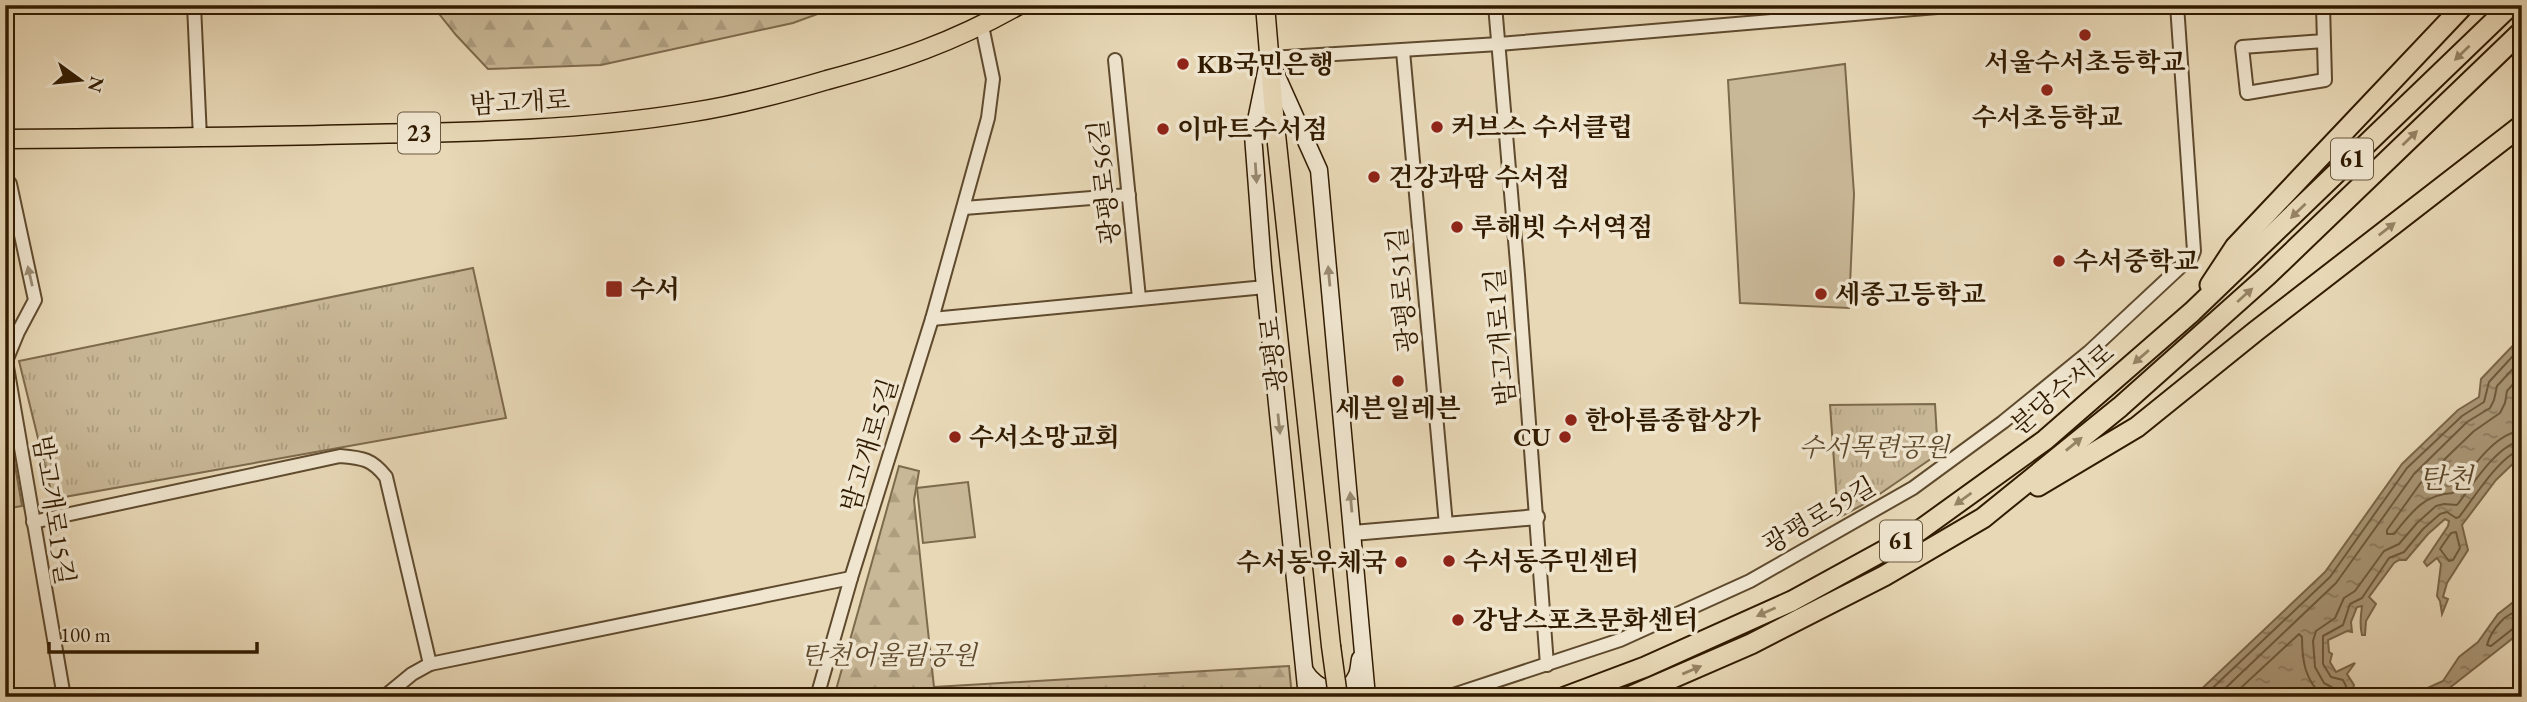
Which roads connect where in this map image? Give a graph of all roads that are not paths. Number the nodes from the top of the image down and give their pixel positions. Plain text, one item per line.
1 (194, 5) edge
2 (1018, 5) edge
3 (1265, 5) edge
4 (1495, 5) edge
5 (1961, 5) edge
6 (2177, 5) edge
7 (2323, 5) edge
8 (2464, 5) edge
9 (2511, 5) edge
10 (1899, 8) edge
11 (982, 26) junction
12 (2522, 31) edge
13 (2324, 41) junction
14 (1499, 44) junction
15 (1404, 51) junction
16 (1269, 58) junction
17 (1115, 60) dead end
18 (2522, 125) edge
19 (200, 138) junction
20 (5, 139) edge
21 (5, 177) edge
22 (1129, 195) junction
23 (964, 208) junction
24 (1265, 287) junction
25 (1139, 298) junction
26 (2192, 313) junction
27 (932, 318) junction
28 (5, 324) edge
29 (18, 332) junction
30 (5, 361) edge
31 (1537, 517) junction
32 (1983, 518) junction
33 (33, 522) junction
34 (1446, 525) junction
35 (1353, 533) junction
36 (851, 578) junction
37 (1363, 644) junction
38 (429, 663) junction
39 (1547, 665) junction
40 (1304, 671) junction
41 (64, 697) edge
42 (384, 697) edge
43 (817, 697) edge
44 (1307, 697) edge
45 (1338, 697) edge
46 (1367, 697) edge
47 (1447, 697) edge
48 (1565, 697) edge
49 (1629, 697) edge

1 - 19 street
2 - 11 main road, 밤고개로 / 23
3 - 16 main road, 광평로
4 - 14 street, 밤고개로1길
5 - 10 street
6 - 39 street, 광평로59길
7 - 13 street
8 - 26 highway
9 -> 26 highway, 분당수서로 / 61
10 - 14 street
11 - 19 main road, 밤고개로 / 23
11 - 23 street, 밤고개로5길
32 -> 12 highway, 분당수서로 / 61
13 - 13 street
14 - 15 street
14 - 31 street, 밤고개로1길
15 - 16 street
15 - 34 street, 광평로51길
16 -> 24 main road
35 -> 16 main road
16 - 45 main road, 광평로, bridge
17 - 22 street, 광평로56길
32 -> 18 highway
19 - 20 main road, 밤고개로 / 23
29 -> 21 street, 밤고개로15길
22 - 23 street
22 - 25 street, 광평로56길
23 - 27 street, 밤고개로5길
24 - 25 street
24 -> 40 main road
25 - 27 street
26 -> 48 highway, 분당수서로 / 61
27 - 36 street, 밤고개로5길
28 - 29 street
29 - 30 street, 밤고개로15길
30 - 33 street, 밤고개로15길
31 - 34 street
31 - 39 street, 밤고개로1길
49 -> 32 highway, 분당수서로 / 61
33 - 38 street
33 - 41 street, 밤고개로15길
34 - 35 street
35 - 37 main road
36 - 38 street
36 - 43 street, 밤고개로5길
37 - 40 main road
37 - 46 main road
38 - 42 street
39 - 47 street, 광평로59길
40 - 44 main road

